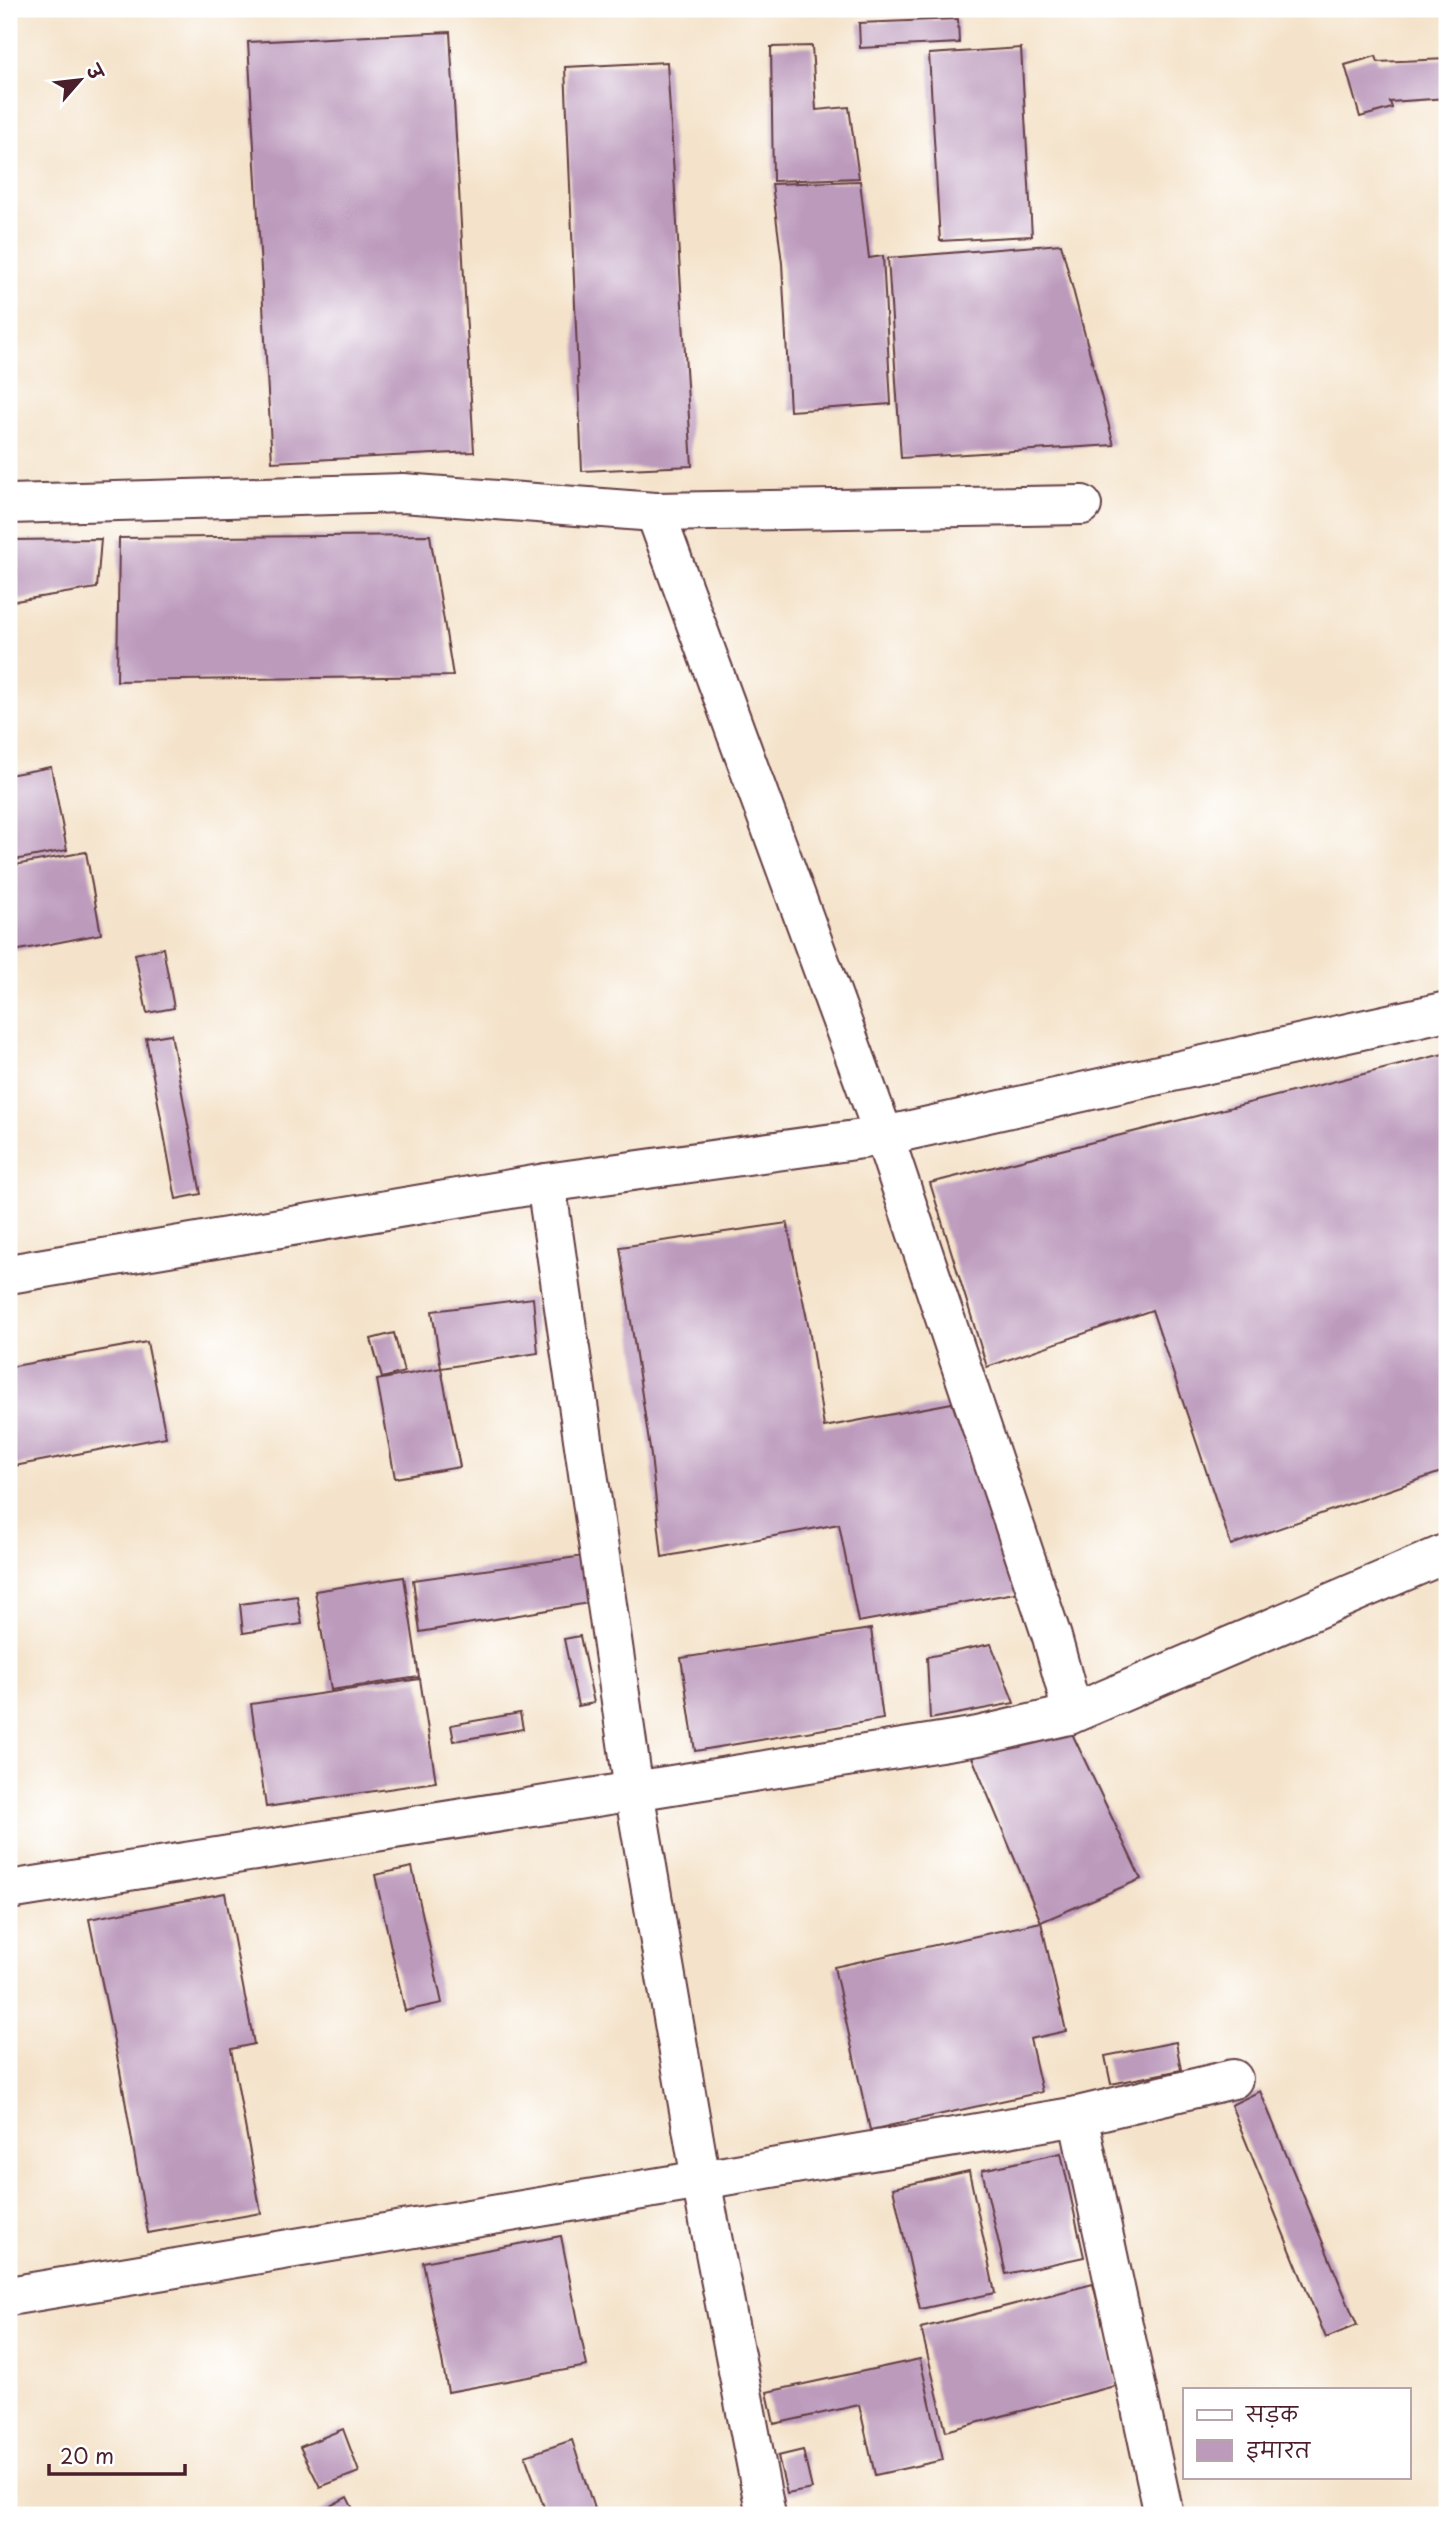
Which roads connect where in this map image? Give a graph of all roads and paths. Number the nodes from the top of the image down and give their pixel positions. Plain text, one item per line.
1 (9, 504) edge
2 (1082, 505) dead end
3 (655, 512) junction
4 (1447, 1011) edge
5 (884, 1136) junction
6 (545, 1183) junction
7 (9, 1274) edge
8 (1447, 1553) edge
9 (1069, 1715) junction
10 (634, 1791) junction
11 (9, 1889) edge
12 (1233, 2079) dead end
13 (1078, 2116) junction
14 (701, 2180) junction
15 (9, 2296) edge
16 (766, 2515) edge
17 (1164, 2515) edge

1 - 3 street
2 - 3 street
3 - 5 street
4 - 5 street
5 - 6 street
5 - 9 street
6 - 7 street
6 - 10 street
8 - 9 street
9 - 10 street
10 - 11 street
10 - 14 street
12 - 13 street
13 - 14 street
13 - 17 street
14 - 15 street
14 - 16 street

